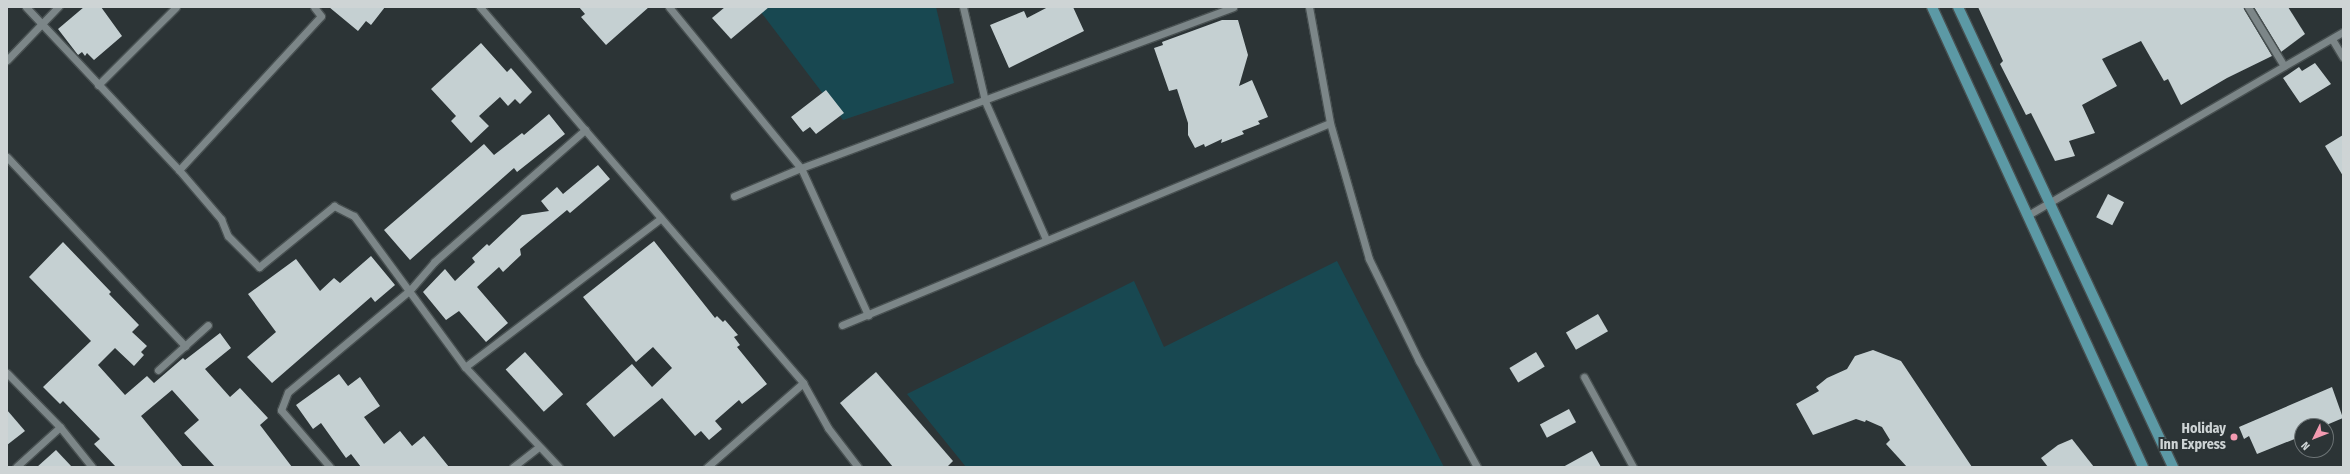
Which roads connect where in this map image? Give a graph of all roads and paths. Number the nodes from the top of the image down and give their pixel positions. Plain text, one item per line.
1 (26, 7) edge
2 (58, 7) edge
3 (176, 7) edge
4 (314, 7) edge
5 (480, 7) edge
6 (669, 7) edge
7 (963, 7) edge
8 (1233, 7) edge
9 (1309, 7) edge
10 (1932, 7) edge
11 (1958, 7) edge
12 (2248, 7) edge
13 (42, 24) junction
14 (2343, 32) edge
15 (2332, 39) junction
16 (2343, 57) edge
17 (7, 60) edge
18 (2284, 66) junction
19 (98, 85) junction
20 (985, 101) junction
21 (1330, 123) junction
22 (585, 130) junction
23 (7, 156) edge
24 (801, 168) junction
25 (179, 170) junction
26 (734, 196) dead end
27 (2051, 202) junction
28 (2028, 215) junction
29 (661, 218) junction
30 (1046, 239) junction
31 (410, 290) junction
32 (868, 315) junction
33 (208, 325) dead end
34 (842, 325) dead end
35 (185, 346) junction
36 (465, 367) junction
37 (158, 370) dead end
38 (7, 373) edge
39 (1584, 377) dead end
40 (803, 383) junction
41 (60, 427) junction
42 (540, 447) junction
43 (16, 467) edge
44 (92, 467) edge
45 (330, 467) edge
46 (513, 467) edge
47 (559, 467) edge
48 (706, 467) edge
49 (858, 467) edge
50 (1477, 467) edge
51 (1633, 467) edge
52 (2143, 467) edge
53 (2172, 467) edge

1 - 13 street
2 - 13 street
3 - 19 street
4 - 25 street
5 - 22 street
6 - 24 street
7 - 20 street
8 - 20 street
9 - 21 street
10 - 28 main road
11 - 27 main road
12 - 18 street
13 - 17 street
13 - 19 street
14 - 15 street
15 - 16 street
15 - 18 street
18 - 27 street
19 - 25 street
20 - 24 street
20 - 30 street
21 - 30 street
21 - 50 street
22 - 29 street
22 - 31 street
23 - 35 street
24 - 26 street
24 - 32 street
25 - 31 street
27 - 28 street
27 - 53 main road
28 - 52 main road
29 - 36 street
29 - 40 street
30 - 32 street
31 - 36 street
31 - 45 street
32 - 34 street
33 - 35 street
35 - 37 street
36 - 42 street
38 - 41 street
39 - 51 street
40 - 48 street
40 - 49 street
41 - 43 street
41 - 44 street
42 - 46 street
42 - 47 street

